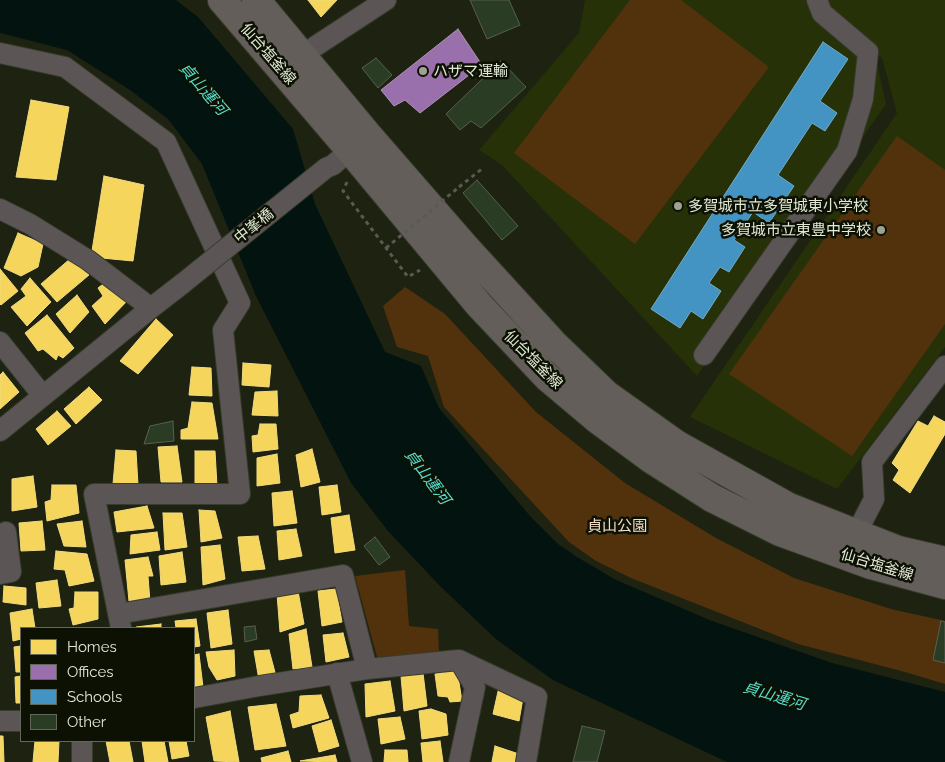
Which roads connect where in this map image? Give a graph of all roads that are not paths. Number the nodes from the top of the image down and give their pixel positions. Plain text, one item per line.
1 (222, 0) edge
2 (256, 0) edge
3 (386, 0) edge
4 (817, 0) edge
5 (0, 53) edge
6 (302, 55) junction
7 (359, 142) junction
8 (0, 209) edge
9 (151, 308) junction
10 (0, 342) edge
11 (704, 355) dead end
12 (945, 366) edge
13 (43, 396) junction
14 (0, 431) edge
15 (6, 532) dead end
16 (856, 534) junction
17 (945, 561) edge
18 (0, 574) edge
19 (945, 585) edge
20 (120, 621) edge
21 (459, 660) junction
22 (367, 669) junction
23 (338, 673) junction
24 (195, 698) edge
25 (0, 721) edge
26 (20, 721) edge
27 (82, 742) edge
28 (82, 762) edge
29 (362, 762) edge
30 (460, 762) edge
31 (526, 762) edge

1 - 7 main road, 仙台塩釜線
2 - 6 main road, 仙台塩釜線
3 - 6 street
4 - 11 street
5 - 20 street
6 - 7 main road, 仙台塩釜線
7 - 9 street, 中峯橋, bridge
7 - 16 main road, 仙台塩釜線
7 - 19 main road, 仙台塩釜線
8 - 9 street
9 - 13 street, 中峯橋
10 - 13 street
12 - 16 street
13 - 14 street, 中峯橋
15 - 18 street
16 - 17 main road, 仙台塩釜線
20 - 22 street
21 - 22 street
21 - 30 street
21 - 31 street
22 - 23 street
23 - 24 street
23 - 29 street
25 - 26 street
27 - 28 street

